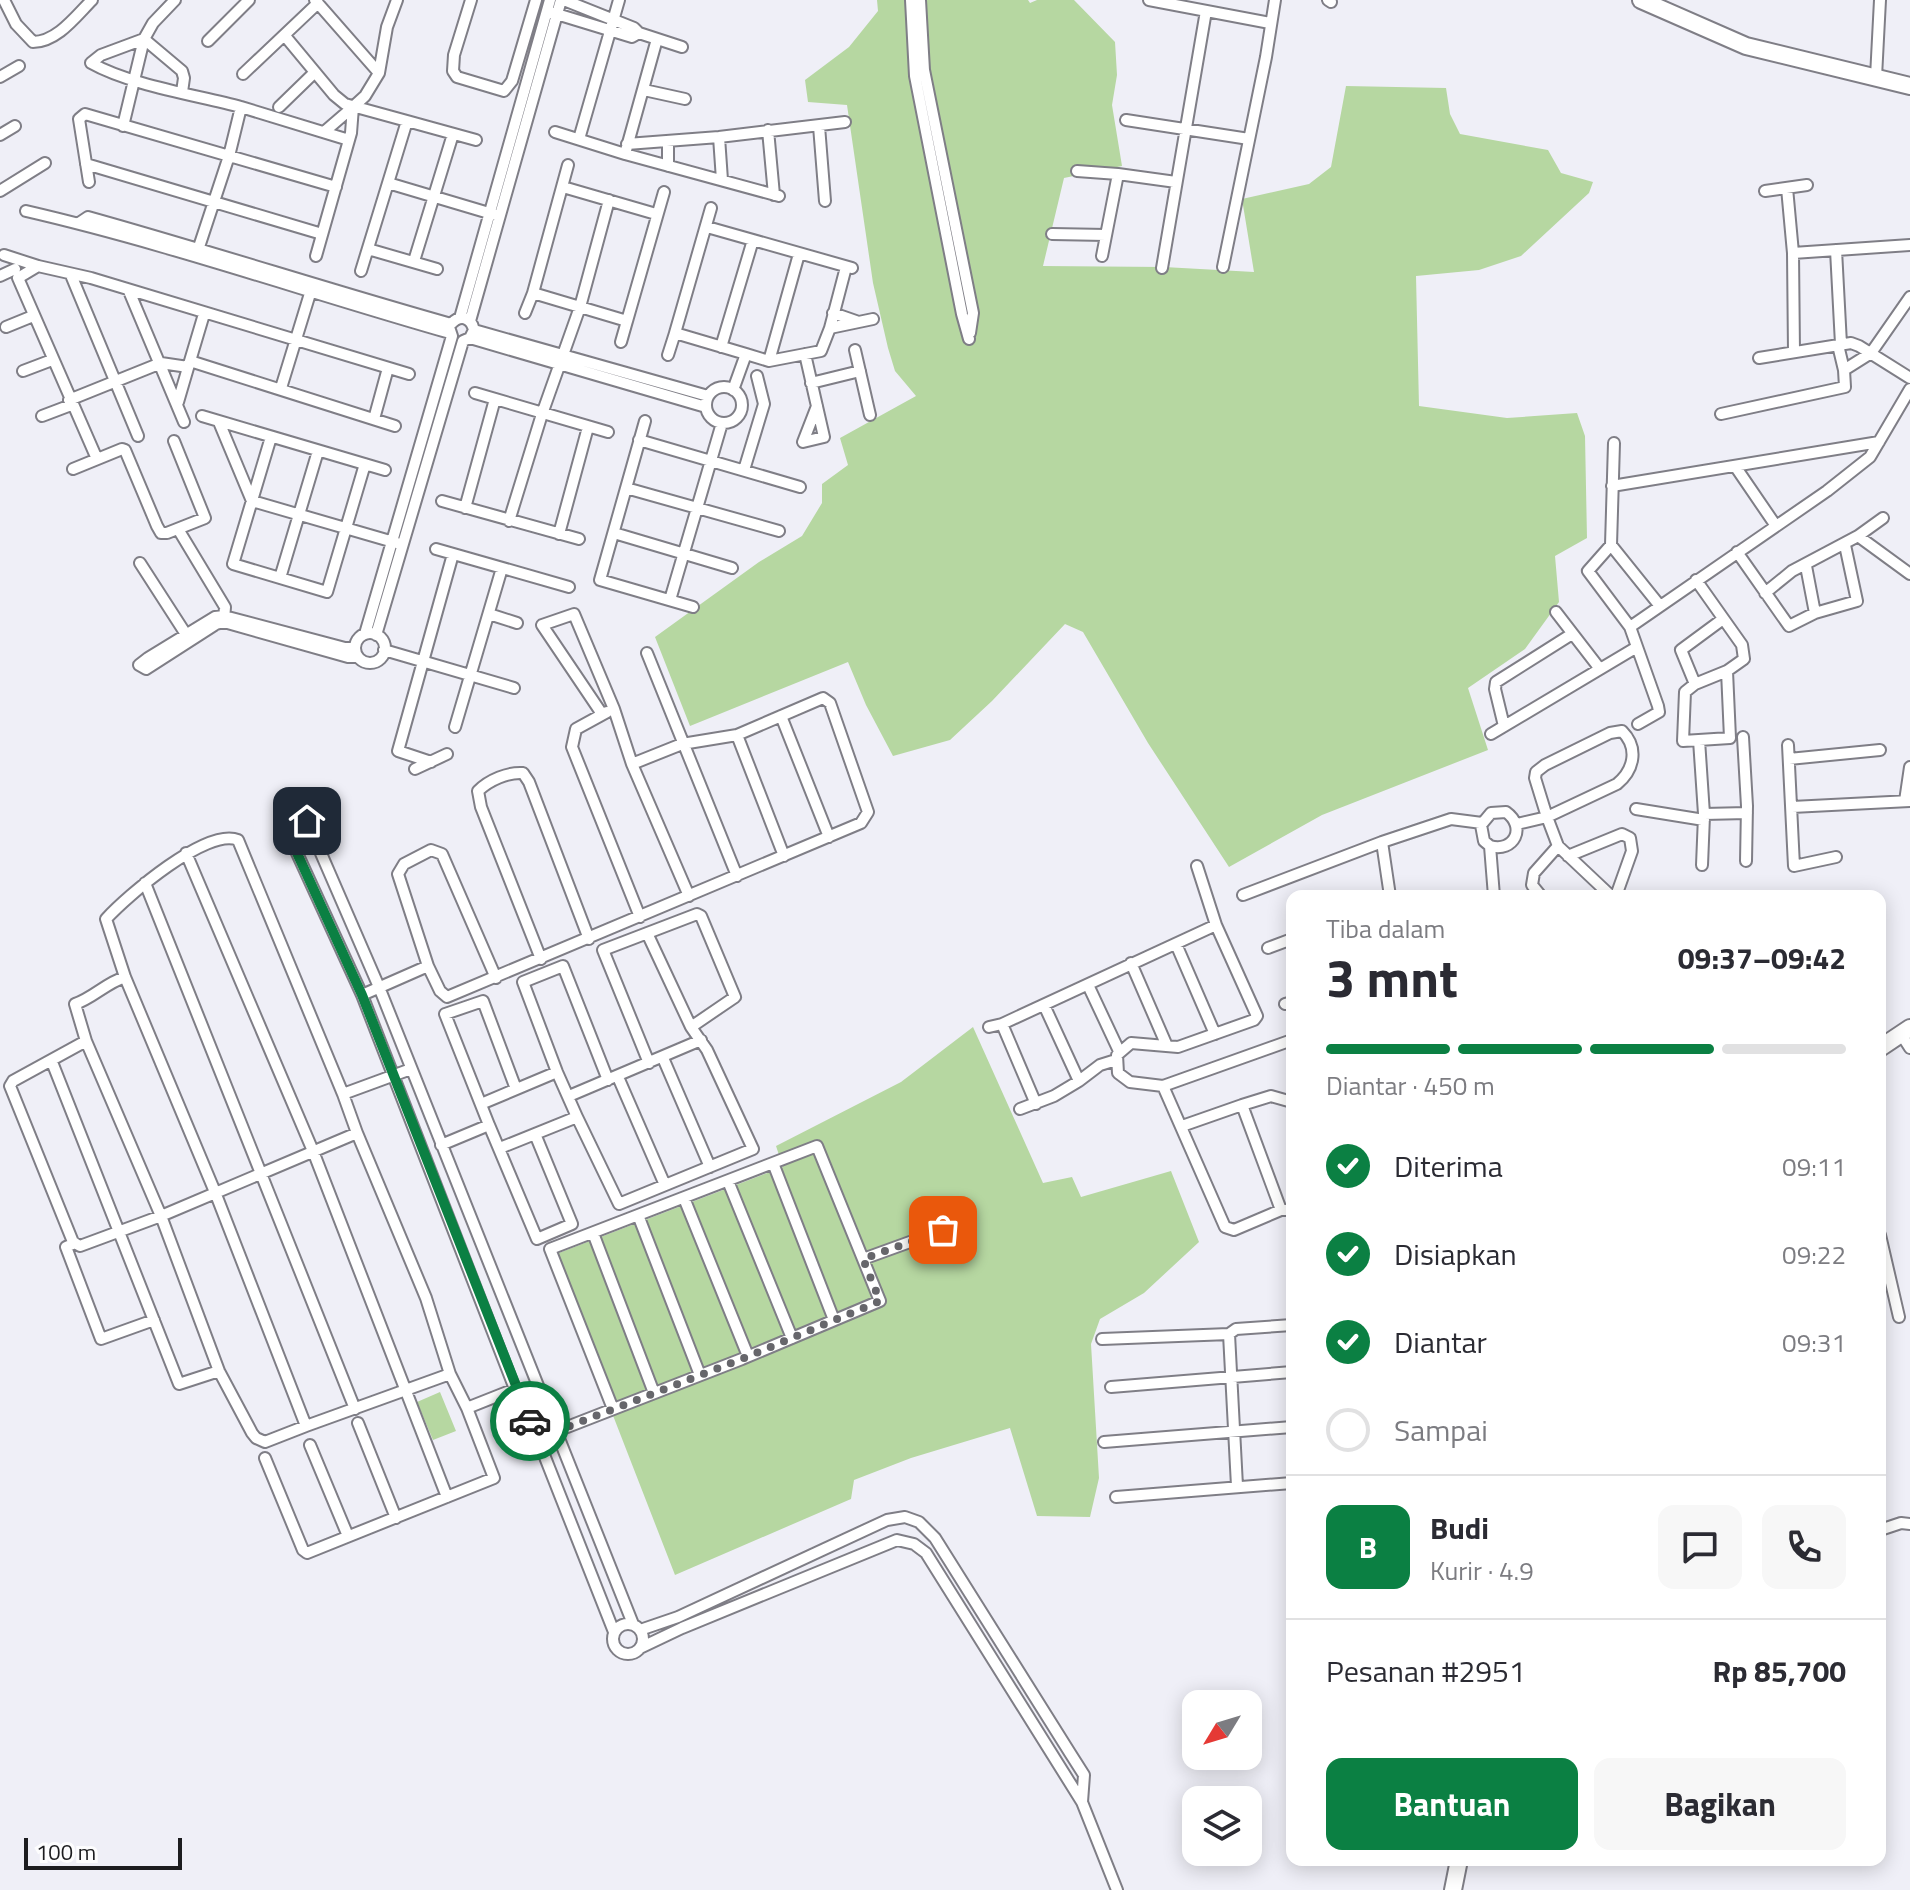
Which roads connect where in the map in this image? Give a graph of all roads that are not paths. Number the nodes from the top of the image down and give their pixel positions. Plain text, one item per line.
1 (92, 0) edge
2 (175, 0) edge
3 (249, 0) edge
4 (397, 0) edge
5 (471, 0) edge
6 (536, 0) edge
7 (562, 0) edge
8 (619, 0) edge
9 (911, 0) edge
10 (920, 0) edge
11 (1149, 0) edge
12 (1275, 0) edge
13 (1641, 0) edge
14 (1880, 0) edge
15 (10, 2) edge
16 (317, 2) edge
17 (551, 8) edge
18 (1206, 11) junction
19 (1270, 23) junction
20 (610, 24) junction
21 (285, 36) junction
22 (144, 39) junction
23 (657, 39) junction
24 (208, 41) dead end
25 (682, 47) dead end
26 (19, 66) dead end
27 (315, 72) junction
28 (379, 73) junction
29 (243, 74) dead end
30 (0, 77) edge
31 (1876, 77) junction
32 (134, 80) junction
33 (1910, 86) edge
34 (644, 90) junction
35 (182, 92) junction
36 (685, 99) dead end
37 (241, 107) junction
38 (279, 107) dead end
39 (353, 107) junction
40 (1126, 120) dead end
41 (407, 121) junction
42 (845, 122) dead end
43 (15, 126) dead end
44 (123, 126) junction
45 (819, 126) junction
46 (1186, 129) junction
47 (768, 130) junction
48 (324, 132) junction
49 (555, 132) dead end
50 (453, 134) junction
51 (0, 135) edge
52 (719, 137) junction
53 (579, 139) junction
54 (1249, 139) junction
55 (349, 140) junction
56 (476, 140) dead end
57 (668, 142) junction
58 (626, 149) junction
59 (229, 156) junction
60 (45, 163) dead end
61 (86, 164) junction
62 (568, 165) dead end
63 (668, 166) junction
64 (1077, 171) dead end
65 (1118, 174) junction
66 (722, 180) junction
67 (89, 182) dead end
68 (1176, 182) junction
69 (388, 183) junction
70 (1807, 185) dead end
71 (336, 187) junction
72 (563, 187) junction
73 (1787, 188) junction
74 (0, 191) edge
75 (1765, 191) dead end
76 (664, 192) dead end
77 (435, 197) junction
78 (609, 200) junction
79 (825, 201) dead end
80 (213, 203) junction
81 (711, 208) dead end
82 (26, 211) dead end
83 (656, 214) junction
84 (494, 215) junction
85 (707, 227) junction
86 (322, 234) junction
87 (1052, 234) dead end
88 (1106, 235) junction
89 (753, 240) junction
90 (1908, 248) edge
91 (368, 249) junction
92 (1836, 250) junction
93 (197, 252) junction
94 (1793, 253) junction
95 (799, 254) junction
96 (316, 256) dead end
97 (1102, 256) dead end
98 (414, 261) junction
99 (38, 266) junction
100 (1223, 267) dead end
101 (1162, 268) dead end
102 (437, 269) dead end
103 (361, 271) dead end
104 (16, 274) junction
105 (71, 275) junction
106 (0, 276) edge
107 (311, 289) junction
108 (129, 291) junction
109 (533, 293) junction
110 (1910, 297) edge
111 (580, 307) junction
112 (525, 313) dead end
113 (833, 313) junction
114 (204, 314) junction
115 (33, 316) junction
116 (873, 319) dead end
117 (627, 321) junction
118 (856, 321) junction
119 (6, 327) dead end
120 (830, 328) junction
121 (461, 330) junction
122 (675, 333) junction
123 (294, 341) junction
124 (621, 342) dead end
125 (1840, 344) junction
126 (721, 347) junction
127 (855, 350) dead end
128 (1794, 352) junction
129 (1871, 353) junction
130 (746, 354) junction
131 (805, 354) junction
132 (668, 355) dead end
133 (1759, 358) dead end
134 (52, 360) junction
135 (561, 361) junction
136 (769, 361) junction
137 (161, 363) junction
138 (189, 364) junction
139 (388, 368) junction
140 (1844, 370) junction
141 (23, 371) dead end
142 (860, 371) junction
143 (409, 374) dead end
144 (757, 376) dead end
145 (1910, 378) edge
146 (115, 382) junction
147 (811, 383) junction
148 (281, 388) junction
149 (1910, 389) edge
150 (733, 390) junction
151 (475, 393) dead end
152 (495, 399) junction
153 (70, 402) junction
154 (178, 402) junction
155 (707, 402) junction
156 (817, 406) dead end
157 (542, 414) junction
158 (1721, 414) dead end
159 (870, 415) dead end
160 (42, 416) dead end
161 (202, 416) dead end
162 (374, 419) junction
163 (645, 421) dead end
164 (184, 422) dead end
165 (219, 422) junction
166 (722, 423) junction
167 (395, 426) dead end
168 (588, 427) junction
169 (608, 432) dead end
170 (138, 436) dead end
171 (271, 437) junction
172 (639, 440) junction
173 (174, 441) dead end
174 (1879, 442) junction
175 (1614, 443) dead end
176 (318, 451) junction
177 (97, 459) junction
178 (711, 460) junction
179 (365, 464) junction
180 (1735, 466) junction
181 (73, 469) dead end
182 (385, 470) dead end
183 (744, 470) junction
184 (1612, 486) junction
185 (800, 487) dead end
186 (626, 488) junction
187 (252, 501) junction
188 (442, 501) dead end
189 (465, 508) junction
190 (697, 508) junction
191 (300, 515) junction
192 (1883, 518) dead end
193 (509, 521) junction
194 (1776, 526) junction
195 (346, 528) junction
196 (178, 529) junction
197 (779, 531) dead end
198 (614, 533) junction
199 (559, 534) junction
200 (1858, 536) junction
201 (579, 539) dead end
202 (397, 543) junction
203 (1611, 545) junction
204 (1845, 545) junction
205 (436, 549) dead end
206 (1737, 552) junction
207 (453, 554) junction
208 (684, 554) junction
209 (140, 563) dead end
210 (1806, 566) junction
211 (502, 568) junction
212 (732, 568) dead end
213 (1910, 574) edge
214 (280, 578) junction
215 (1696, 580) junction
216 (569, 587) dead end
217 (1765, 593) junction
218 (670, 600) junction
219 (1660, 606) junction
220 (693, 607) dead end
221 (1556, 612) dead end
222 (1815, 613) junction
223 (489, 614) junction
224 (224, 619) junction
225 (1723, 619) junction
226 (517, 623) dead end
227 (1630, 627) junction
228 (1572, 634) junction
229 (371, 635) junction
230 (1637, 647) junction
231 (384, 650) junction
232 (356, 652) junction
233 (647, 653) dead end
234 (423, 662) junction
235 (1600, 669) junction
236 (1727, 671) junction
237 (470, 676) junction
238 (1695, 684) junction
239 (514, 688) dead end
240 (614, 709) junction
241 (602, 714) junction
242 (781, 716) junction
243 (1638, 724) dead end
244 (1504, 726) junction
245 (455, 727) dead end
246 (1491, 734) dead end
247 (737, 735) junction
248 (1730, 738) junction
249 (1699, 740) junction
250 (682, 744) junction
251 (1788, 745) dead end
252 (1880, 750) dead end
253 (447, 754) dead end
254 (1789, 759) junction
255 (431, 762) junction
256 (632, 764) junction
257 (1910, 767) edge
258 (415, 769) dead end
259 (1907, 801) edge
260 (1792, 807) junction
261 (1636, 809) dead end
262 (1747, 813) junction
263 (1547, 817) junction
264 (1704, 817) junction
265 (1482, 823) junction
266 (1517, 824) junction
267 (829, 837) junction
268 (1382, 842) junction
269 (1490, 846) junction
270 (1558, 846) junction
271 (186, 853) junction
272 (784, 856) junction
273 (1568, 856) junction
274 (1836, 857) dead end
275 (1746, 861) dead end
276 (1702, 865) dead end
277 (1197, 866) dead end
278 (737, 876) junction
279 (145, 883) junction
280 (1389, 890) edge
281 (1494, 890) edge
282 (1534, 890) edge
283 (1607, 890) edge
284 (1616, 890) edge
285 (1243, 895) dead end
286 (689, 896) junction
287 (640, 917) junction
288 (1216, 925) junction
289 (647, 933) junction
290 (589, 939) junction
291 (1286, 941) edge
292 (1176, 944) junction
293 (1268, 948) dead end
294 (541, 959) junction
295 (1131, 963) junction
296 (428, 966) junction
297 (125, 977) junction
298 (496, 978) junction
299 (1088, 985) junction
300 (379, 987) junction
301 (362, 995) junction
302 (1044, 1005) junction
303 (1002, 1024) junction
304 (691, 1027) junction
305 (989, 1027) dead end
306 (1215, 1034) junction
307 (1907, 1037) edge
308 (701, 1040) junction
309 (86, 1041) junction
310 (1286, 1042) edge
311 (1167, 1046) junction
312 (1886, 1046) edge
313 (1118, 1056) junction
314 (663, 1058) junction
315 (52, 1062) junction
316 (649, 1063) junction
317 (411, 1069) junction
318 (557, 1072) junction
319 (392, 1077) junction
320 (613, 1078) junction
321 (1079, 1081) junction
322 (1163, 1086) junction
323 (516, 1089) junction
324 (343, 1094) junction
325 (569, 1096) junction
326 (1286, 1100) edge
327 (481, 1104) junction
328 (1036, 1104) junction
329 (1242, 1105) junction
330 (1020, 1109) dead end
331 (577, 1117) junction
332 (489, 1125) junction
333 (1182, 1126) junction
334 (357, 1133) junction
335 (535, 1134) junction
336 (441, 1145) junction
337 (500, 1148) junction
338 (313, 1151) junction
339 (773, 1163) junction
340 (710, 1167) junction
341 (262, 1173) junction
342 (728, 1181) junction
343 (665, 1185) junction
344 (215, 1192) junction
345 (684, 1198) junction
346 (1286, 1208) edge
347 (1286, 1210) edge
348 (638, 1215) junction
349 (161, 1216) junction
350 (943, 1230) dead end
351 (119, 1233) junction
352 (593, 1233) junction
353 (75, 1243) junction
354 (863, 1259) junction
355 (1886, 1261) edge
356 (1899, 1317) dead end
357 (154, 1320) junction
358 (834, 1320) junction
359 (1286, 1325) edge
360 (1229, 1334) junction
361 (792, 1338) junction
362 (1102, 1339) dead end
363 (748, 1356) junction
364 (531, 1370) junction
365 (219, 1371) junction
366 (1286, 1372) edge
367 (450, 1374) junction
368 (700, 1375) junction
369 (1230, 1376) junction
370 (514, 1384) junction
371 (1111, 1387) dead end
372 (406, 1390) junction
373 (654, 1393) junction
374 (467, 1408) junction
375 (355, 1409) junction
376 (613, 1409) junction
377 (358, 1423) dead end
378 (306, 1426) junction
379 (1286, 1427) edge
380 (1236, 1430) junction
381 (557, 1431) junction
382 (539, 1442) junction
383 (1104, 1442) dead end
384 (310, 1445) dead end
385 (265, 1458) dead end
386 (1286, 1483) edge
387 (1237, 1486) junction
388 (447, 1497) junction
389 (1116, 1497) dead end
390 (396, 1518) junction
391 (1910, 1524) edge
392 (1886, 1528) edge
393 (348, 1536) junction
394 (636, 1627) junction
395 (614, 1632) junction
396 (640, 1648) junction
397 (1082, 1802) junction
398 (1458, 1866) edge
399 (1117, 1890) edge
400 (1453, 1890) edge

1 - 15 street
2 - 22 street
3 - 24 street
4 - 28 street
5 - 6 street
7 - 17 street
7 - 20 street
8 - 20 street
9 - 10 street
11 - 18 street
12 - 19 street
13 - 31 main road
14 - 31 street
16 - 21 street
16 - 28 street
17 - 20 street
17 - 84 street
18 - 19 street
18 - 46 street
19 - 54 street
20 - 23 street
20 - 53 street
21 - 27 street
21 - 29 street
22 - 32 street
22 - 32 street
22 - 35 street
23 - 25 street
23 - 34 street
26 - 30 street
27 - 38 street
27 - 39 street
28 - 39 street
31 - 33 main road
32 - 35 street
32 - 44 street
34 - 36 street
34 - 58 street
35 - 37 street
37 - 48 street
37 - 59 street
39 - 41 street
39 - 48 street
39 - 55 street
40 - 46 street
41 - 50 street
41 - 69 street
42 - 45 street
43 - 51 street
44 - 59 street
44 - 61 street
45 - 47 street
45 - 79 street
46 - 54 street
46 - 68 street
47 - 52 street
47 - 66 street
48 - 55 street
49 - 53 street
50 - 56 street
50 - 77 street
52 - 57 street
52 - 66 street
53 - 58 street
54 - 100 street
55 - 71 street
57 - 58 street
57 - 63 street
58 - 63 street
59 - 71 street
59 - 80 street
60 - 74 street
61 - 67 street
61 - 80 street
62 - 72 street
63 - 66 street
64 - 65 street
65 - 68 street
65 - 88 street
68 - 101 street
69 - 77 street
69 - 91 street
70 - 73 street
71 - 86 street
72 - 78 street
72 - 109 street
73 - 75 street
73 - 94 street
76 - 83 street
77 - 84 street
77 - 98 street
78 - 83 street
78 - 111 street
80 - 86 street
80 - 93 street
81 - 85 street
82 - 93 street
83 - 117 street
84 - 121 street
85 - 89 street
85 - 122 street
86 - 96 street
87 - 88 street
88 - 97 street
89 - 95 street
89 - 126 street
90 - 92 street
91 - 98 street
91 - 103 street
92 - 94 street
92 - 125 street
93 - 107 street
94 - 128 street
95 - 113 street
95 - 136 street
98 - 102 street
99 - 104 street
99 - 104 street
99 - 105 street
104 - 106 street
104 - 115 street
105 - 108 street
105 - 146 street
107 - 121 street
107 - 123 street
108 - 114 street
108 - 137 street
109 - 111 street
109 - 112 street
110 - 129 street
111 - 117 street
111 - 135 street
113 - 118 street
113 - 120 street
114 - 123 street
114 - 138 street
115 - 119 street
115 - 134 street
116 - 118 street
117 - 124 street
118 - 120 street
120 - 131 street
121 - 135 street
121 - 202 street
122 - 126 street
122 - 132 street
123 - 139 street
123 - 148 street
125 - 128 street
125 - 129 street
125 - 140 street
126 - 130 street
127 - 142 street
128 - 133 street
129 - 140 street
129 - 145 street
130 - 136 street
130 - 150 street
131 - 136 street
131 - 147 street
134 - 141 street
134 - 153 street
135 - 155 street
135 - 157 street
137 - 138 street
137 - 146 street
137 - 154 street
138 - 148 street
138 - 154 street
139 - 143 street
139 - 162 street
140 - 158 street
142 - 147 street
142 - 159 street
144 - 183 street
146 - 153 street
146 - 170 street
147 - 156 street
148 - 162 street
149 - 174 street
150 - 155 street
150 - 166 street
151 - 152 street
152 - 157 street
152 - 189 street
153 - 160 street
153 - 177 street
154 - 164 street
155 - 166 street
157 - 168 street
157 - 193 street
161 - 165 street
162 - 167 street
163 - 172 street
165 - 171 street
165 - 187 street
166 - 178 street
168 - 169 street
168 - 199 street
171 - 176 street
171 - 187 street
172 - 178 street
172 - 186 street
173 - 196 street
174 - 180 street
174 - 194 street
175 - 184 street
176 - 179 street
176 - 191 street
177 - 181 street
177 - 196 street
178 - 183 street
178 - 190 street
179 - 182 street
179 - 195 street
180 - 184 street
180 - 194 street
183 - 185 street
184 - 203 street
186 - 190 street
186 - 198 street
187 - 191 street
187 - 214 street
188 - 189 street
189 - 193 street
190 - 197 street
190 - 208 street
191 - 195 street
191 - 214 street
192 - 200 street
193 - 199 street
194 - 206 street
195 - 202 street
195 - 214 street
196 - 224 street
198 - 208 street
198 - 218 street
199 - 201 street
200 - 204 street
200 - 213 street
202 - 229 street
203 - 219 street
203 - 227 street
204 - 210 street
204 - 222 street
205 - 207 street
206 - 215 street
206 - 217 street
207 - 211 street
207 - 234 street
208 - 212 street
208 - 218 street
209 - 224 street
210 - 217 street
210 - 222 street
211 - 216 street
211 - 223 street
215 - 219 street
215 - 225 street
217 - 222 street
218 - 220 street
219 - 227 street
221 - 228 street
223 - 226 street
223 - 237 street
224 - 232 street
225 - 236 street
225 - 238 street
227 - 230 street
228 - 235 street
228 - 244 street
229 - 231 street
229 - 232 street
230 - 235 street
230 - 243 street
231 - 232 street
231 - 234 street
233 - 250 street
234 - 237 street
234 - 255 street
235 - 244 street
236 - 238 street
236 - 248 street
237 - 239 street
237 - 245 street
238 - 249 street
240 - 241 street
240 - 241 street
240 - 256 street
241 - 287 street
242 - 247 street
242 - 267 street
242 - 267 street
244 - 246 street
247 - 250 street
247 - 272 street
248 - 249 street
248 - 262 street
249 - 264 street
250 - 256 street
250 - 278 street
251 - 254 street
252 - 254 street
253 - 255 street
254 - 260 street
255 - 258 street
256 - 286 street
257 - 259 street
259 - 260 street
260 - 274 street
261 - 264 street
262 - 264 street
262 - 275 street
263 - 263 street
263 - 266 street
263 - 270 street
264 - 276 street
265 - 266 street
265 - 268 street
265 - 269 street
266 - 269 street
267 - 272 street
268 - 280 street
268 - 285 street
269 - 281 street
270 - 273 street
270 - 282 street
271 - 279 street
271 - 324 street
271 - 338 street
272 - 278 street
273 - 283 street
273 - 284 street
277 - 288 street
278 - 286 street
279 - 297 street
279 - 341 street
286 - 287 street
287 - 290 street
288 - 292 street
288 - 306 street
289 - 304 street
289 - 304 street
289 - 316 street
290 - 294 street
290 - 294 street
291 - 293 street
292 - 295 street
292 - 306 street
294 - 298 street
295 - 299 street
295 - 311 street
296 - 298 street
296 - 298 street
296 - 300 street
297 - 309 street
297 - 344 street
299 - 302 street
299 - 313 street
300 - 301 street
300 - 301 street
300 - 317 street
301 - 319 street
302 - 303 street
302 - 321 street
303 - 305 street
303 - 328 street
304 - 308 street
306 - 311 street
307 - 312 main road
308 - 314 street
308 - 340 street
309 - 315 street
309 - 349 street
310 - 322 street
311 - 313 street
313 - 321 street
313 - 322 street
314 - 316 street
314 - 340 street
315 - 351 street
315 - 353 street
316 - 320 street
317 - 319 street
317 - 336 street
318 - 320 street
318 - 323 street
318 - 325 street
319 - 324 street
319 - 370 street
320 - 325 street
320 - 343 street
321 - 328 street
322 - 333 street
323 - 327 street
323 - 327 street
324 - 334 street
325 - 331 street
326 - 329 street
327 - 332 street
328 - 330 street
329 - 333 street
329 - 346 street
331 - 335 street
331 - 343 street
332 - 336 street
332 - 337 street
333 - 347 street
334 - 338 street
334 - 367 street
335 - 337 street
335 - 337 street
336 - 364 street
338 - 341 street
338 - 372 street
339 - 342 street
339 - 354 street
339 - 358 street
340 - 343 street
341 - 344 street
341 - 375 street
342 - 345 street
342 - 361 street
344 - 349 street
344 - 378 street
345 - 348 street
345 - 363 street
348 - 352 street
348 - 368 street
349 - 351 street
349 - 365 street
350 - 354 street
351 - 353 street
351 - 357 street
352 - 373 street
352 - 376 street
353 - 357 street
354 - 358 street
355 - 356 street
357 - 365 street
358 - 361 street
359 - 360 street
360 - 362 street
360 - 369 street
361 - 363 street
363 - 368 street
364 - 370 street
364 - 381 street
365 - 378 street
366 - 369 street
367 - 372 street
367 - 374 street
368 - 373 street
369 - 371 street
369 - 380 street
370 - 374 street
370 - 382 street
372 - 375 street
372 - 388 street
373 - 376 street
374 - 388 street
375 - 378 street
376 - 381 street
377 - 390 street
379 - 380 street
380 - 383 street
380 - 387 street
381 - 382 street
381 - 394 street
382 - 395 street
384 - 393 street
385 - 393 street
386 - 387 street
387 - 389 street
388 - 390 street
390 - 393 street
391 - 392 street
394 - 395 street
394 - 396 street
394 - 397 street
395 - 396 street
396 - 397 street
397 - 399 street
398 - 400 main road

